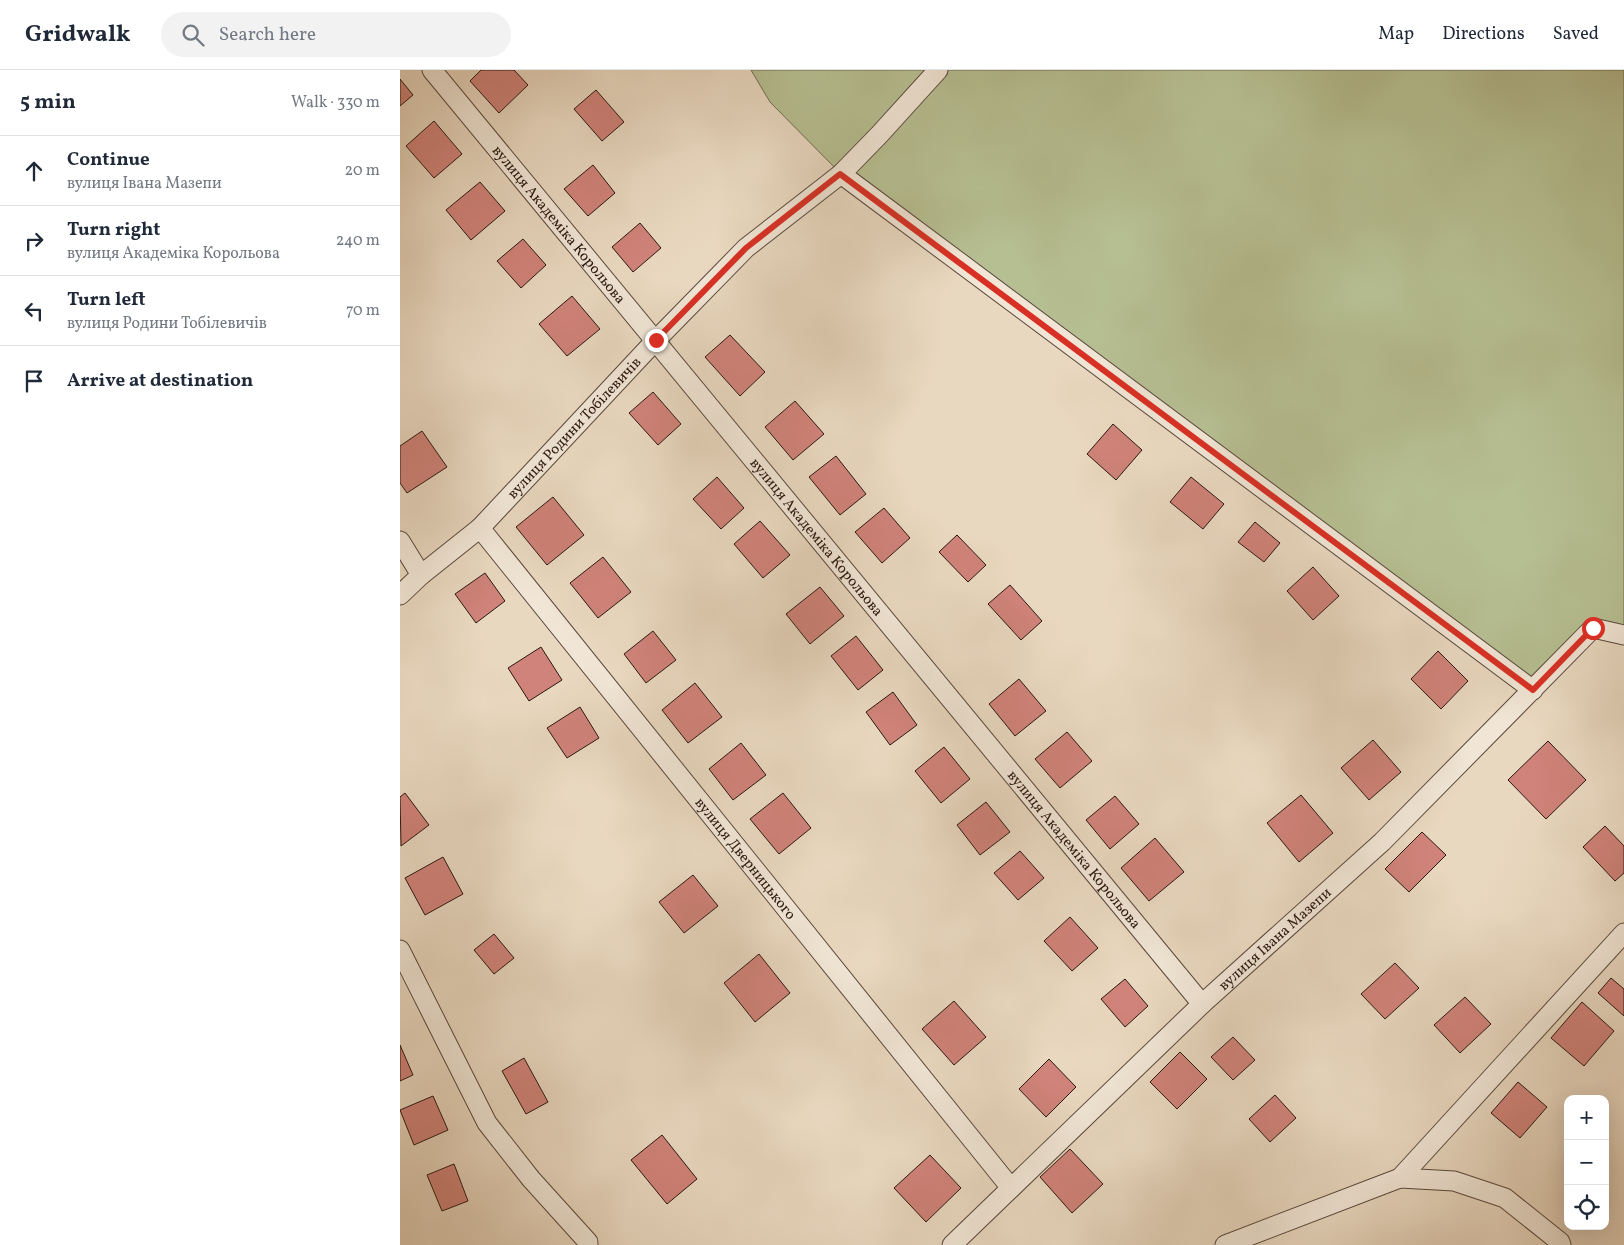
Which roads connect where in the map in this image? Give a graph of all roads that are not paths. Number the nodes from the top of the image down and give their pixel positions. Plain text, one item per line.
1 (432, 70) edge
2 (938, 70) edge
3 (840, 174) junction
4 (656, 340) junction
5 (480, 528) junction
6 (400, 541) edge
7 (421, 575) junction
8 (400, 595) edge
9 (1624, 635) edge
10 (1533, 690) junction
11 (1624, 933) edge
12 (400, 950) edge
13 (1202, 1004) junction
14 (1400, 1178) junction
15 (1011, 1188) junction
16 (588, 1245) edge
17 (952, 1245) edge
18 (1225, 1245) edge
19 (1561, 1245) edge

1 - 4 street, вулиця Академіка Корольова
2 - 3 street, вулиця Родини Тобілевичів
3 - 4 street, вулиця Родини Тобілевичів
3 - 10 street
4 - 5 street, вулиця Родини Тобілевичів
4 - 13 street, вулиця Академіка Корольова
5 - 7 street, вулиця Родини Тобілевичів
5 - 15 street, вулиця Дверницького
6 - 7 street
7 - 8 street, вулиця Родини Тобілевичів
9 - 10 street, вулиця Івана Мазепи
10 - 13 street, вулиця Івана Мазепи
11 - 14 street
12 - 16 street
13 - 15 street, вулиця Івана Мазепи
14 - 18 street
14 - 19 street
15 - 17 street, вулиця Івана Мазепи

